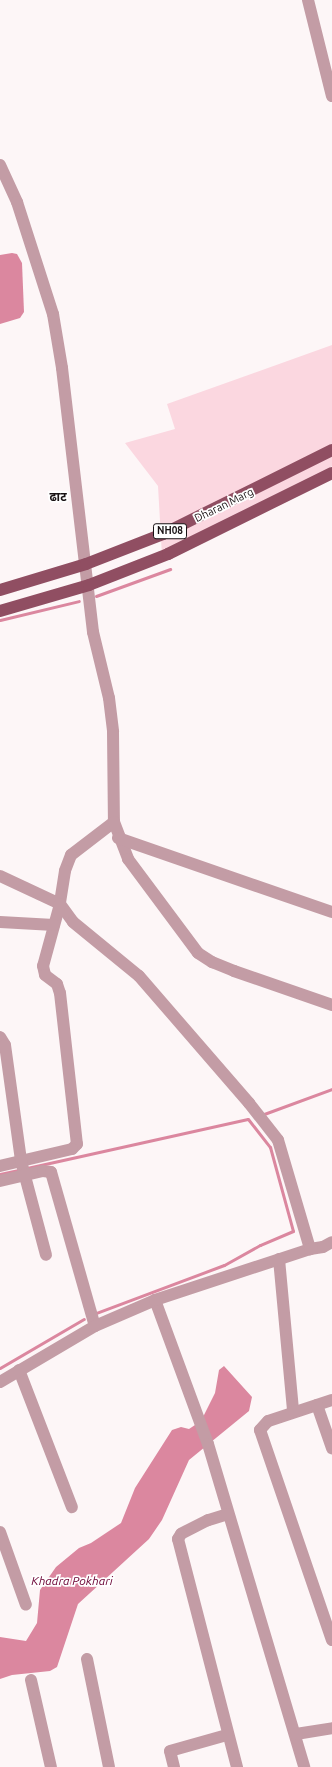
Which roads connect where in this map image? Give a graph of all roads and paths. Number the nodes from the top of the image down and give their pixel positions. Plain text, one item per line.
1 (308, 0) edge
2 (332, 96) edge
3 (0, 165) edge
4 (332, 450) edge
5 (332, 473) edge
6 (86, 564) junction
7 (89, 585) junction
8 (0, 590) edge
9 (0, 611) edge
10 (114, 822) junction
11 (118, 838) junction
12 (0, 876) edge
13 (60, 904) junction
14 (332, 912) edge
15 (0, 922) edge
16 (54, 925) junction
17 (332, 1004) edge
18 (0, 1038) edge
19 (21, 1161) junction
20 (0, 1166) edge
21 (25, 1175) junction
22 (0, 1181) edge
23 (329, 1248) edge
24 (310, 1249) junction
25 (46, 1255) dead end
26 (279, 1258) junction
27 (155, 1300) junction
28 (95, 1326) junction
29 (19, 1370) junction
30 (0, 1382) edge
31 (332, 1400) edge
32 (317, 1405) junction
33 (293, 1412) junction
34 (332, 1448) edge
35 (72, 1507) dead end
36 (228, 1514) junction
37 (0, 1532) edge
38 (26, 1605) dead end
39 (332, 1640) edge
40 (87, 1659) dead end
41 (31, 1680) dead end
42 (332, 1728) edge
43 (227, 1734) junction
44 (296, 1734) junction
45 (51, 1767) edge
46 (109, 1767) edge
47 (174, 1767) edge
48 (237, 1767) edge
49 (304, 1767) edge

1 - 2 street
3 - 6 street
4 - 6 main road, Dharan Marg / NH08
5 - 7 main road, Dharan Marg / NH08
6 - 7 street
6 - 8 main road, Dharan Marg / NH08
7 - 9 main road, Dharan Marg / NH08
7 - 10 street
10 - 11 street
10 - 13 street
11 - 14 street
11 - 17 street
12 - 13 street
13 - 16 street
13 - 24 street
15 - 16 street
16 - 19 street
18 - 19 street
19 - 20 street
19 - 21 street
21 - 22 street
21 - 25 street
21 - 28 street
23 - 24 street
24 - 26 street
26 - 27 street
26 - 33 street
27 - 28 street
27 - 36 street
28 - 29 street
29 - 30 street
29 - 35 street
31 - 32 street
32 - 33 street
32 - 34 street
33 - 39 street
36 - 43 street
36 - 44 street
37 - 38 street
40 - 46 street
41 - 45 street
42 - 44 street
43 - 47 street
43 - 48 street
44 - 49 street

